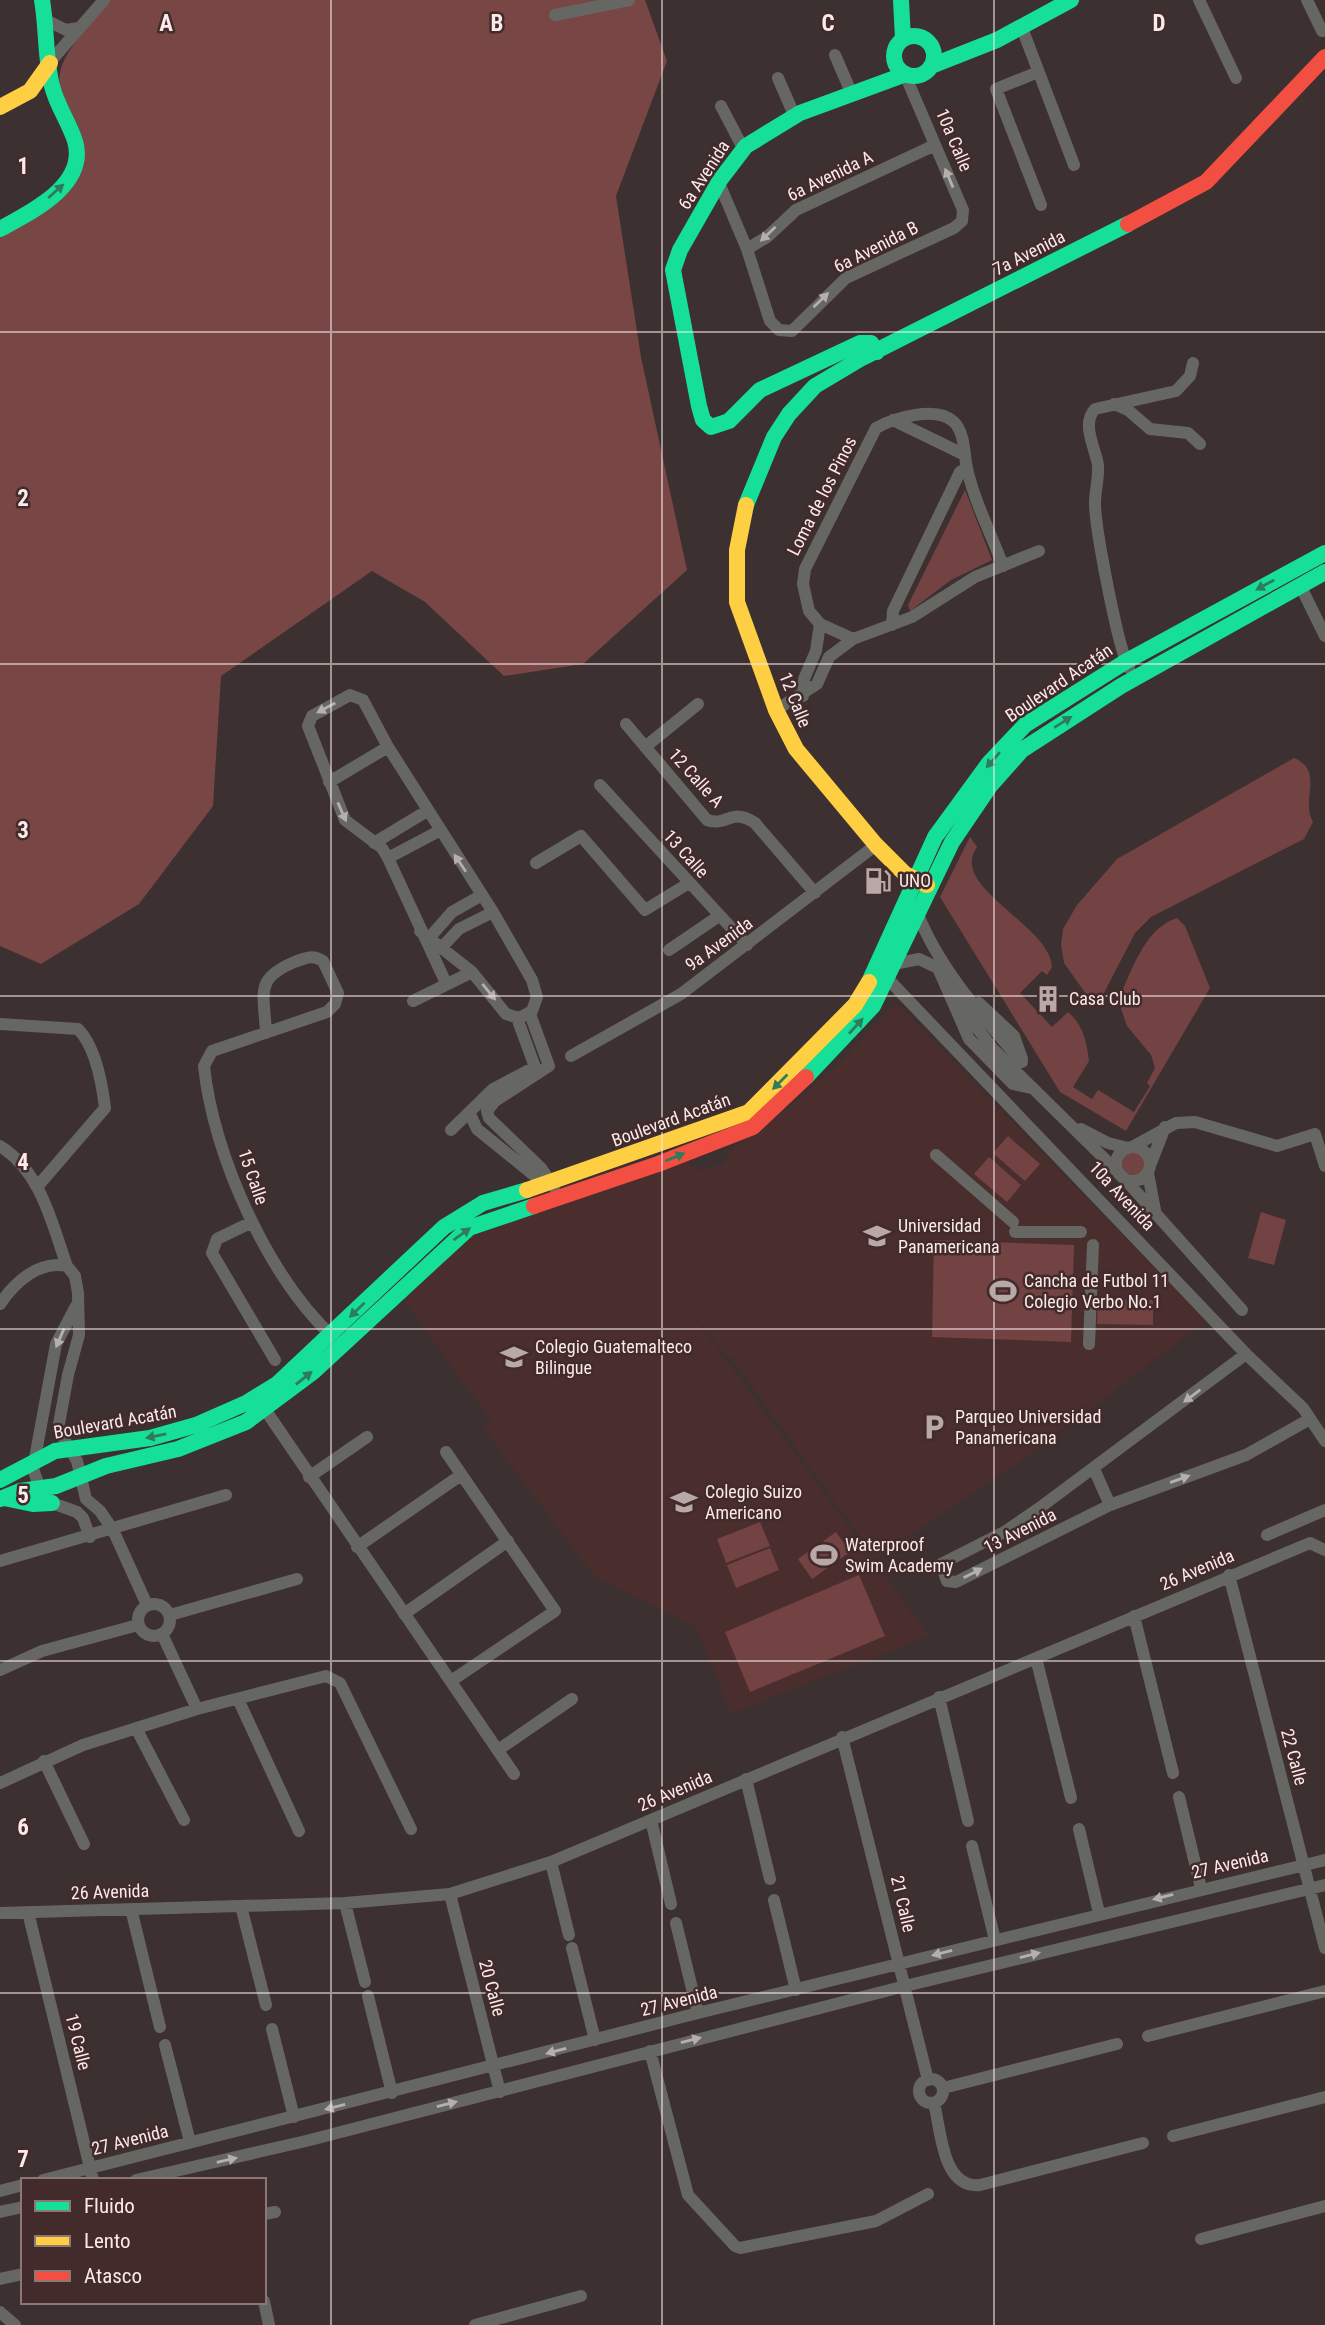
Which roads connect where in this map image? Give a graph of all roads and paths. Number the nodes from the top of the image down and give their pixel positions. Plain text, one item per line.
1 (42, 0) edge
2 (104, 0) edge
3 (629, 0) edge
4 (901, 0) edge
5 (911, 0) edge
6 (1071, 0) edge
7 (1199, 0) edge
8 (1307, 0) edge
9 (555, 15) dead end
10 (46, 20) junction
11 (79, 28) junction
12 (1022, 28) junction
13 (1322, 31) dead end
14 (903, 39) junction
15 (924, 39) junction
16 (997, 40) junction
17 (835, 55) dead end
18 (1325, 57) edge
19 (894, 60) junction
20 (50, 62) junction
21 (931, 66) junction
22 (1038, 72) junction
23 (778, 78) dead end
24 (1236, 78) dead end
25 (908, 79) junction
26 (858, 89) junction
27 (30, 92) junction
28 (55, 96) junction
29 (721, 106) dead end
30 (0, 107) edge
31 (795, 117) junction
32 (935, 145) junction
33 (743, 148) junction
34 (1074, 166) dead end
35 (719, 183) junction
36 (1041, 205) dead end
37 (963, 211) joint
38 (0, 229) edge
39 (747, 249) junction
40 (877, 352) junction
41 (1193, 363) dead end
42 (1114, 404) junction
43 (893, 420) junction
44 (1200, 444) dead end
45 (966, 462) junction
46 (755, 480) joint
47 (1039, 551) dead end
48 (1325, 553) edge
49 (1003, 566) junction
50 (1325, 572) edge
51 (1300, 585) junction
52 (820, 624) junction
53 (892, 625) junction
54 (1325, 636) edge
55 (853, 639) junction
56 (816, 651) junction
57 (829, 657) junction
58 (1125, 662) junction
59 (1135, 678) junction
60 (803, 696) junction
61 (698, 704) dead end
62 (776, 710) junction
63 (626, 724) dead end
64 (388, 747) junction
65 (645, 747) junction
66 (329, 782) junction
67 (600, 785) dead end
68 (427, 811) junction
69 (439, 831) junction
70 (374, 843) junction
71 (876, 845) junction
72 (388, 858) junction
73 (536, 863) dead end
74 (922, 882) junction
75 (689, 883) junction
76 (815, 893) junction
77 (482, 895) junction
78 (493, 912) junction
79 (917, 912) junction
80 (719, 916) junction
81 (425, 934) junction
82 (443, 946) junction
83 (747, 946) junction
84 (669, 950) dead end
85 (472, 972) junction
86 (891, 972) junction
87 (446, 983) junction
88 (958, 994) junction
89 (413, 1001) dead end
90 (524, 1016) junction
91 (0, 1024) edge
92 (266, 1033) junction
93 (571, 1056) dead end
94 (1033, 1089) junction
95 (490, 1101) junction
96 (470, 1114) junction
97 (1072, 1124) junction
98 (1165, 1127) junction
99 (451, 1130) dead end
100 (0, 1146) edge
101 (1130, 1147) junction
102 (936, 1155) dead end
103 (1325, 1166) edge
104 (1149, 1168) junction
105 (1121, 1176) junction
106 (552, 1185) junction
107 (37, 1187) junction
108 (1157, 1217) junction
109 (250, 1223) junction
110 (1081, 1232) dead end
111 (1093, 1245) dead end
112 (67, 1266) junction
113 (0, 1304) edge
114 (77, 1304) junction
115 (1242, 1310) dead end
116 (337, 1340) junction
117 (1089, 1344) dead end
118 (1247, 1354) junction
119 (275, 1360) dead end
120 (261, 1403) junction
121 (1310, 1419) junction
122 (367, 1437) dead end
123 (1325, 1441) edge
124 (69, 1449) junction
125 (446, 1452) dead end
126 (34, 1462) junction
127 (1094, 1469) junction
128 (461, 1475) junction
129 (80, 1477) junction
130 (309, 1477) junction
131 (0, 1480) edge
132 (40, 1488) junction
133 (226, 1495) dead end
134 (2, 1498) edge
135 (86, 1499) junction
136 (52, 1503) junction
137 (1110, 1505) junction
138 (1325, 1510) edge
139 (113, 1530) junction
140 (1267, 1535) dead end
141 (90, 1537) junction
142 (508, 1541) junction
143 (357, 1547) junction
144 (1325, 1550) edge
145 (0, 1561) edge
146 (1229, 1575) junction
147 (297, 1579) dead end
148 (147, 1605) junction
149 (404, 1614) junction
150 (170, 1615) junction
151 (1134, 1616) junction
152 (138, 1625) junction
153 (162, 1634) junction
154 (1036, 1658) junction
155 (0, 1670) edge
156 (451, 1681) junction
157 (939, 1697) junction
158 (238, 1699) junction
159 (572, 1699) dead end
160 (197, 1709) junction
161 (136, 1728) junction
162 (842, 1737) junction
163 (498, 1750) junction
164 (44, 1761) junction
165 (1173, 1773) dead end
166 (514, 1774) dead end
167 (746, 1779) junction
168 (0, 1783) edge
169 (1179, 1797) dead end
170 (1071, 1798) dead end
171 (184, 1820) dead end
172 (651, 1820) junction
173 (968, 1821) dead end
174 (411, 1829) dead end
175 (1079, 1829) dead end
176 (299, 1831) dead end
177 (84, 1844) dead end
178 (972, 1846) dead end
179 (1325, 1860) edge
180 (551, 1862) junction
181 (1304, 1865) junction
182 (770, 1879) dead end
183 (1325, 1885) edge
184 (1201, 1888) junction
185 (1310, 1889) junction
186 (450, 1894) junction
187 (774, 1900) dead end
188 (345, 1903) junction
189 (671, 1905) dead end
190 (242, 1906) junction
191 (131, 1909) junction
192 (28, 1912) junction
193 (0, 1913) edge
194 (1099, 1913) junction
195 (676, 1923) dead end
196 (995, 1940) junction
197 (1325, 1948) edge
198 (899, 1964) junction
199 (365, 1982) dead end
200 (905, 1987) junction
201 (796, 1990) junction
202 (1325, 1992) edge
203 (368, 1996) dead end
204 (266, 2005) dead end
205 (698, 2013) junction
206 (160, 2026) dead end
207 (272, 2029) dead end
208 (1148, 2036) dead end
209 (595, 2040) junction
210 (1117, 2044) dead end
211 (165, 2045) dead end
212 (650, 2051) junction
213 (495, 2067) junction
214 (928, 2080) junction
215 (943, 2088) junction
216 (500, 2092) junction
217 (392, 2093) junction
218 (1325, 2097) edge
219 (934, 2103) junction
220 (294, 2117) junction
221 (1173, 2136) dead end
222 (190, 2142) junction
223 (1143, 2144) dead end
224 (92, 2174) edge
225 (59, 2178) edge
226 (144, 2178) edge
227 (21, 2186) edge
228 (0, 2191) edge
229 (928, 2194) dead end
230 (1325, 2206) edge
231 (21, 2207) edge
232 (0, 2212) edge
233 (1201, 2239) dead end
234 (21, 2274) edge
235 (0, 2279) edge
236 (581, 2296) dead end
237 (265, 2304) edge
238 (0, 2312) edge
239 (15, 2325) edge
240 (269, 2325) edge
241 (475, 2325) edge

1 - 10 main road
2 - 11 street
3 - 9 street
4 - 14 main road
5 - 15 main road
6 - 12 main road
7 - 24 street
8 - 13 street
10 - 11 street
10 - 20 main road
11 - 20 street
12 - 16 main road
12 - 22 street
14 - 15 main road
14 - 19 main road
15 - 16 main road
15 - 21 main road
16 - 21 main road
17 - 26 street
18 - 40 main road, 7a Avenida
19 - 25 main road
19 - 26 main road, 6a Avenida
20 - 27 main road
20 - 28 main road
21 - 25 main road
22 - 34 street
22 - 36 street
23 - 31 street
25 - 26 main road, 6a Avenida
25 - 32 street, 10a Calle
26 - 31 main road, 6a Avenida
27 - 28 main road
27 - 30 main road
38 -> 28 main road
29 - 33 street
31 - 33 main road, 6a Avenida
37 -> 32 street, 10a Calle
32 -> 39 street, 6a Avenida A
33 - 35 main road, 6a Avenida
35 - 39 street
35 - 40 main road, 6a Avenida
39 -> 37 street, 6a Avenida B
40 - 46 main road, 7a Avenida
41 - 42 street
42 - 44 street
42 - 58 street
43 - 45 street
43 - 45 street
43 - 52 street, Loma de los Pinos
45 - 49 street
45 - 53 street
46 - 62 main road, 12 Calle
47 - 49 street
48 -> 58 main road, Boulevard Acatán
49 - 53 street
50 - 51 main road, Boulevard Acatán
51 - 54 street
51 - 59 main road, Boulevard Acatán
52 - 55 street
52 - 56 street
53 - 55 street
55 - 57 street
56 - 57 street
56 - 60 street
57 - 60 street
58 - 59 street
58 -> 74 main road, Boulevard Acatán
74 -> 59 main road, Boulevard Acatán
60 - 62 street
61 - 65 street, 12 Calle A
62 - 71 main road, 12 Calle
63 - 65 street, 12 Calle A
64 - 66 street
64 -> 66 street
64 - 68 street
65 - 76 street, 12 Calle A
66 -> 70 street
67 - 75 street, 13 Calle
68 - 69 street
68 - 70 street
69 - 72 street
77 -> 69 street
70 - 72 street
71 - 74 main road, 12 Calle
71 - 76 street, 9a Avenida
72 - 81 street
73 - 75 street
74 - 79 main road, Boulevard Acatán
74 -> 106 main road, Boulevard Acatán
75 - 80 street, 13 Calle
76 - 83 street, 9a Avenida
77 - 78 street
77 - 81 street
78 - 82 street
78 - 90 street
79 - 86 main road, Boulevard Acatán
79 - 88 street
80 - 83 street, 13 Calle
80 - 84 street
81 - 82 street
81 - 87 street
82 - 85 street
83 - 93 street, 9a Avenida
85 - 87 street
85 -> 90 street
86 - 88 street
106 -> 86 main road, Boulevard Acatán
86 - 118 street, 10a Avenida
87 - 89 street
88 - 94 street
88 - 94 street
90 - 95 street
90 - 95 street
91 - 107 street
92 - 92 street, 15 Calle
92 - 109 street, 15 Calle
94 - 97 street
95 - 96 street
95 - 106 street
96 - 99 street
96 - 106 street
97 - 101 street
97 - 105 street
98 - 101 street
98 - 103 street
98 - 104 street
100 - 107 street
101 - 104 street
101 - 105 street
102 - 110 street
104 - 105 street
104 - 108 street
105 - 108 street
106 - 116 main road, Boulevard Acatán
107 - 112 street
108 - 115 street
109 - 116 street, 15 Calle
109 - 119 street
111 - 117 street
112 - 113 street
112 - 114 street
114 - 124 street
114 -> 126 street
116 - 120 main road, Boulevard Acatán
118 - 121 street, 10a Avenida
118 -> 127 street, 13 Avenida
120 -> 124 main road, Boulevard Acatán
120 - 129 main road, Boulevard Acatán
120 - 130 street
121 - 123 street, 10a Avenida
137 -> 121 street, 13 Avenida
122 - 130 street
124 - 126 main road, Boulevard Acatán
124 - 129 street
125 - 128 street
126 - 131 main road, Boulevard Acatán
126 - 132 street
127 - 137 street
127 -> 137 street, 13 Avenida
128 - 142 street
128 - 143 street
129 - 132 main road, Boulevard Acatán
129 - 135 street
130 - 143 street
132 - 134 main road, Boulevard Acatán
132 - 136 street
133 - 139 street
134 - 136 main road
135 - 136 street
135 - 139 street
136 - 141 street
138 - 140 street
139 - 141 street
139 - 148 street
141 - 145 street
142 - 149 street
142 - 156 street
143 - 149 street
144 - 146 street, 26 Avenida
146 - 151 street, 26 Avenida
146 - 181 street, 22 Calle
147 - 150 street
148 - 150 street
148 - 152 street
149 - 156 street
150 - 153 street
151 - 154 street, 26 Avenida
151 - 165 street
152 - 153 street
152 - 155 street
153 - 160 street
154 - 157 street, 26 Avenida
154 - 170 street
156 - 163 street
157 - 162 street, 26 Avenida
157 - 173 street
158 - 160 street
158 - 174 street
158 - 176 street
159 - 163 street
160 - 161 street
161 - 164 street
161 - 171 street
162 - 167 street, 26 Avenida
162 - 198 street, 21 Calle
163 - 166 street
164 - 168 street
164 - 177 street
167 - 172 street, 26 Avenida
167 - 182 street
169 - 184 street
172 - 180 street, 26 Avenida
172 - 189 street
175 - 194 street
178 - 196 street
179 - 181 street, 27 Avenida
180 - 186 street, 26 Avenida
180 - 209 street
181 - 184 street, 27 Avenida
181 - 185 street, 22 Calle
183 - 185 street
184 -> 194 street, 27 Avenida
185 - 197 street, 22 Calle
200 -> 185 street
186 - 188 street, 26 Avenida
186 - 213 street, 20 Calle
187 - 201 street
188 - 190 street, 26 Avenida
188 - 199 street
190 - 191 street, 26 Avenida
190 - 204 street
191 - 192 street, 26 Avenida
191 - 206 street
192 - 193 street, 26 Avenida
192 - 224 street, 19 Calle
194 - 196 street, 27 Avenida
195 - 205 street
196 -> 198 street, 27 Avenida
198 - 200 street, 21 Calle
198 - 201 street, 27 Avenida
212 -> 200 street
200 - 214 street, 21 Calle
201 - 205 street, 27 Avenida
202 - 208 street
203 - 217 street
205 - 209 street, 27 Avenida
207 - 220 street
209 -> 213 street, 27 Avenida
210 - 215 street
211 - 222 street
212 - 216 street
212 - 229 street
213 - 216 street, 20 Calle
213 - 217 street, 27 Avenida
214 - 215 street
214 - 219 street, 21 Calle
215 - 219 street
226 -> 216 street
217 -> 220 street, 27 Avenida
218 - 221 street
219 - 223 street
220 - 222 street, 27 Avenida
222 - 224 street, 27 Avenida
224 - 225 street, 27 Avenida
227 - 228 street
230 - 233 street
231 - 232 street
234 - 235 street
236 - 241 street
237 - 240 street
238 - 239 street

